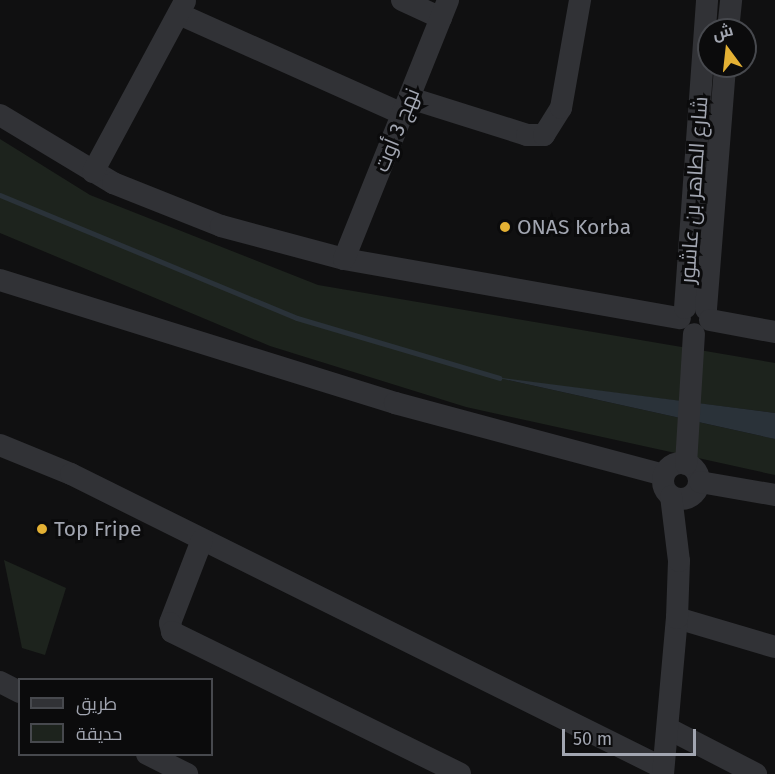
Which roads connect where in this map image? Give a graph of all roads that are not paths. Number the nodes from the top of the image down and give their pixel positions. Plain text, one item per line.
1 (402, 0) edge
2 (580, 0) edge
3 (707, 0) edge
4 (731, 0) edge
5 (182, 7) edge
6 (445, 9) edge
7 (729, 18) edge
8 (724, 78) edge
9 (406, 106) junction
10 (0, 115) edge
11 (93, 172) junction
12 (344, 259) junction
13 (0, 280) edge
14 (695, 322) junction
15 (775, 332) edge
16 (0, 445) edge
17 (683, 478) junction
18 (775, 495) edge
19 (202, 540) junction
20 (677, 618) junction
21 (775, 647) edge
22 (0, 682) edge
23 (18, 691) edge
24 (669, 729) junction
25 (151, 756) edge
26 (663, 771) edge
27 (187, 774) edge
28 (460, 774) edge
29 (756, 774) edge

1 - 6 street
2 - 9 street
3 - 14 street, شارع الطاهر بن عاشور
4 - 7 street
5 - 9 street
5 - 11 street
6 - 9 street, نهج 3 أوت
8 - 14 street, شارع الطاهر بن عاشور
9 - 12 street, نهج 3 أوت
10 - 11 street
11 - 12 street
12 - 14 street
13 - 17 street
14 - 15 street
14 - 17 street
16 - 19 street
17 - 18 street
17 - 20 street
19 - 26 street
19 - 28 street
20 - 21 street
20 - 24 street
22 - 23 street
24 - 26 street
24 - 29 street
25 - 27 street

